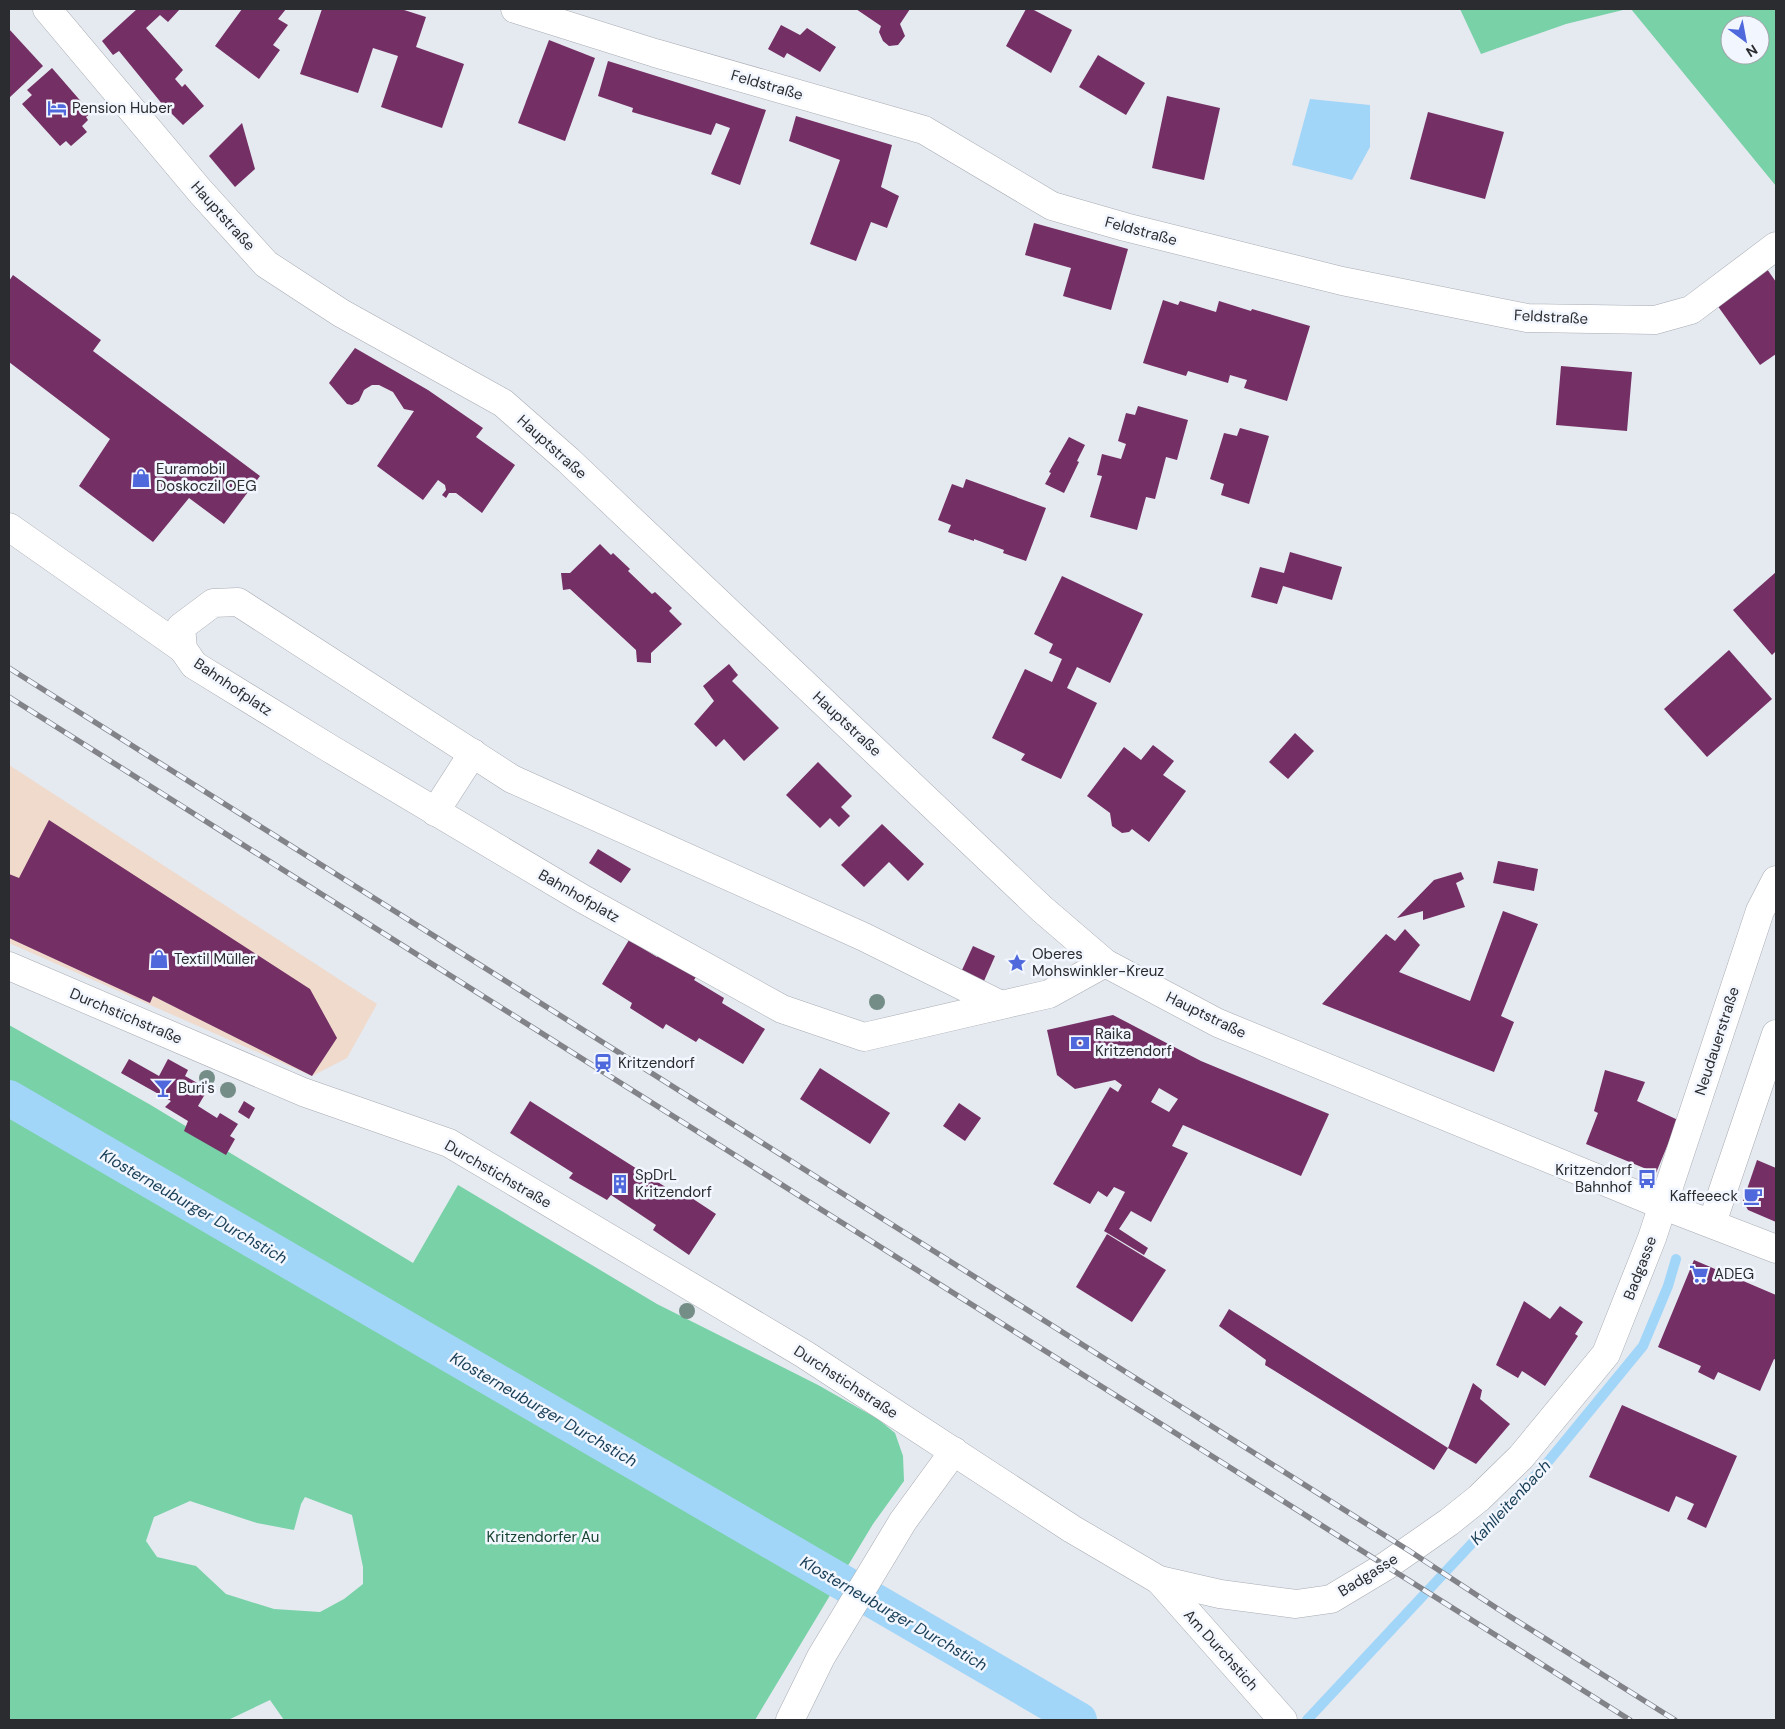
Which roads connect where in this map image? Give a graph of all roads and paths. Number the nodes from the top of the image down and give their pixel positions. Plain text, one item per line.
1 (47, 9) edge
2 (515, 9) edge
3 (1776, 246) edge
4 (9, 527) edge
5 (183, 649) junction
6 (473, 753) junction
7 (435, 812) junction
8 (1776, 880) edge
9 (1105, 963) junction
10 (9, 966) edge
11 (1001, 1005) junction
12 (1776, 1034) edge
13 (1662, 1205) junction
14 (1712, 1223) junction
15 (1776, 1249) edge
16 (954, 1451) junction
17 (1159, 1580) junction
18 (790, 1720) edge
19 (1283, 1720) edge

1 - 9 street, Hauptstraße
2 - 3 street, Feldstraße
4 - 5 street
5 - 6 street, Bahnhofplatz
5 - 7 street, Bahnhofplatz
6 - 7 street
6 - 11 street, Bahnhofplatz
7 - 11 street, Bahnhofplatz
8 - 13 street, Neudauerstraße
9 - 11 street, Bahnhofplatz
9 - 13 street, Hauptstraße
10 - 16 street, Durchstichstraße
12 - 14 street
13 - 14 street, Hauptstraße
13 - 17 street, Badgasse
14 - 15 street, Hauptstraße
16 - 17 street, Badgasse
16 - 18 street
17 - 19 street, Am Durchstich

